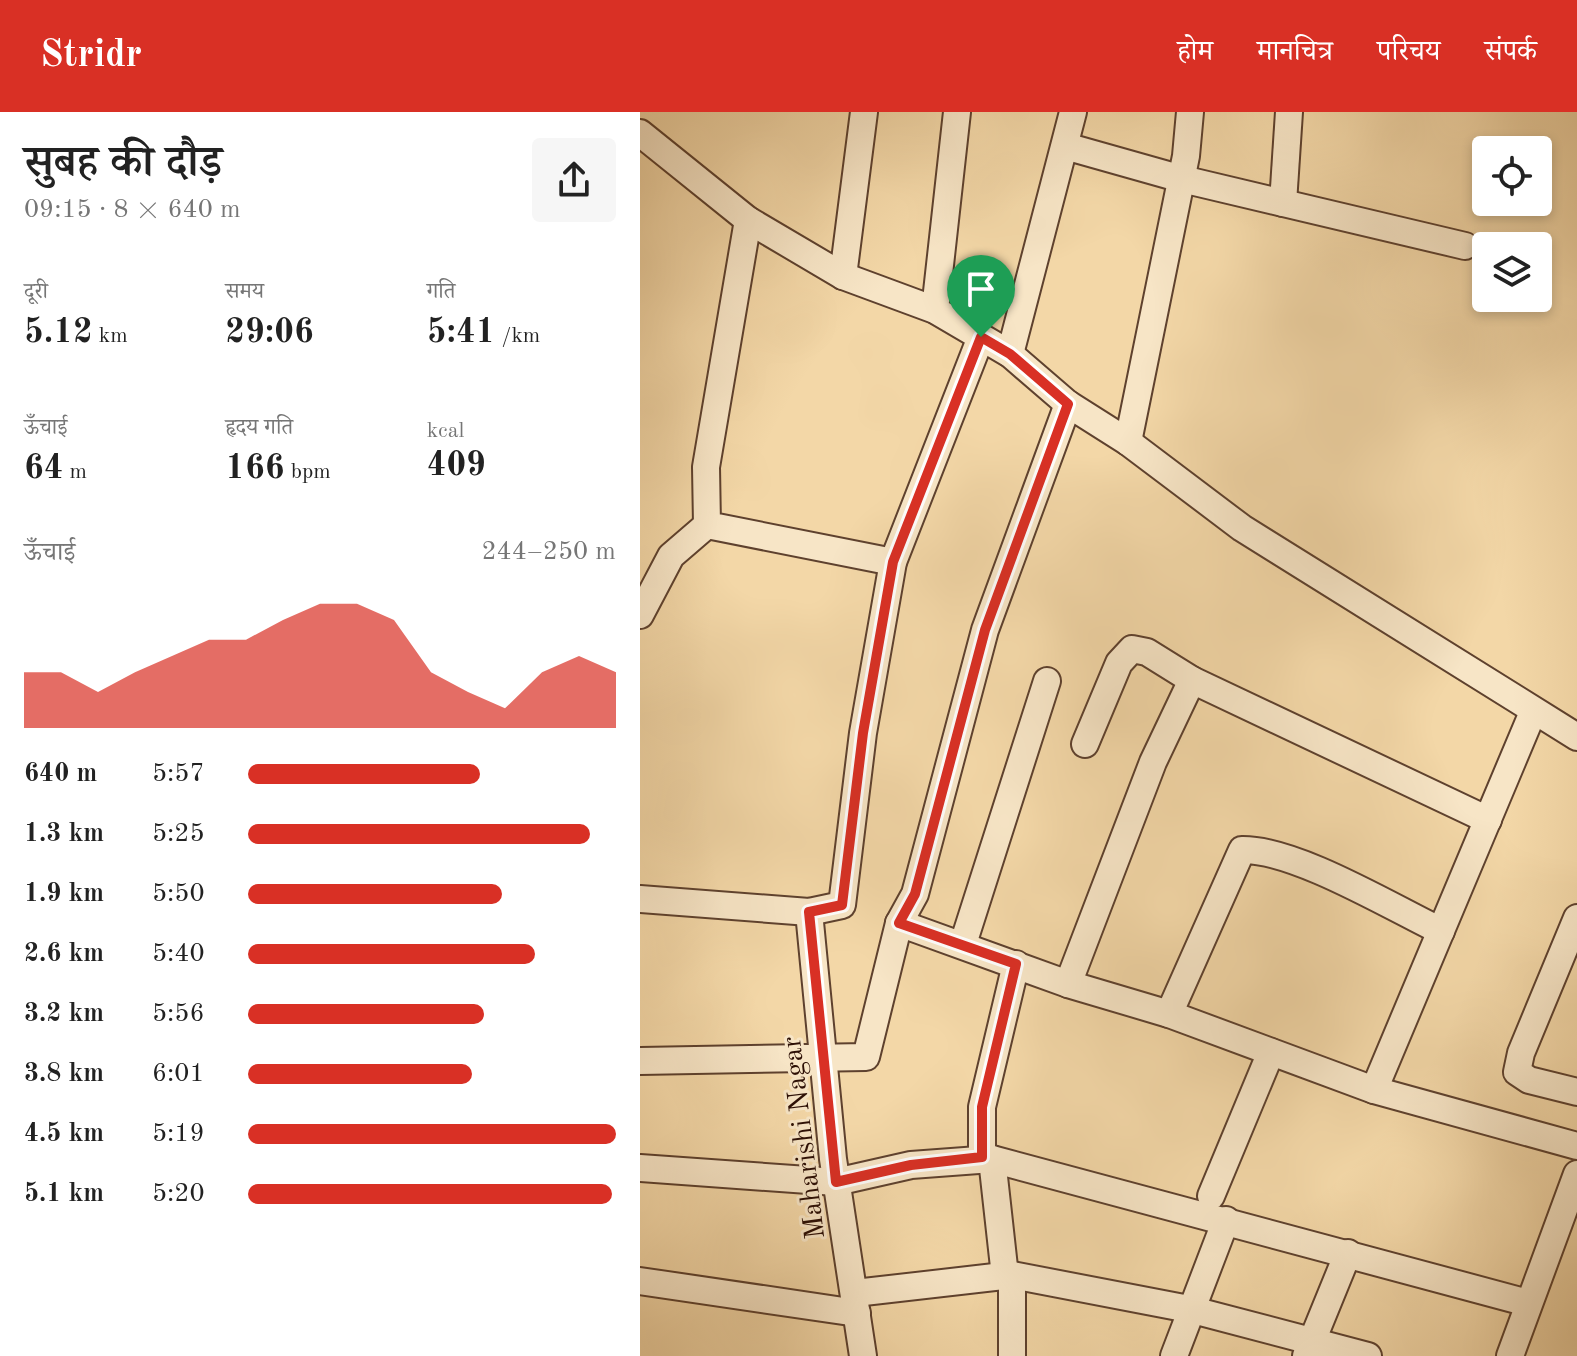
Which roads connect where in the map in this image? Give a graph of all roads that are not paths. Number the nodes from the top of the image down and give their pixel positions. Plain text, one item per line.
1 (864, 112) edge
2 (957, 112) edge
3 (1073, 112) edge
4 (1190, 112) edge
5 (1289, 112) edge
6 (640, 133) edge
7 (1065, 146) junction
8 (1182, 179) junction
9 (1283, 203) junction
10 (748, 220) junction
11 (1465, 246) dead end
12 (843, 276) junction
13 (935, 310) junction
14 (981, 337) junction
15 (1010, 354) junction
16 (1068, 404) junction
17 (1128, 442) junction
18 (707, 525) junction
19 (893, 562) junction
20 (640, 615) edge
21 (1192, 680) junction
22 (1047, 681) dead end
23 (1533, 712) junction
24 (1577, 737) edge
25 (1085, 744) dead end
26 (1488, 820) junction
27 (640, 899) edge
28 (809, 912) junction
29 (1577, 918) edge
30 (899, 923) junction
31 (1441, 931) junction
32 (963, 944) junction
33 (1016, 964) junction
34 (1068, 984) junction
35 (1169, 1014) junction
36 (1271, 1052) junction
37 (824, 1058) junction
38 (640, 1061) edge
39 (1374, 1090) junction
40 (1577, 1092) edge
41 (1577, 1146) edge
42 (987, 1158) junction
43 (640, 1168) edge
44 (1577, 1174) edge
45 (836, 1182) junction
46 (1211, 1196) dead end
47 (1226, 1220) junction
48 (1348, 1253) junction
49 (1009, 1275) junction
50 (640, 1281) edge
51 (856, 1303) junction
52 (1528, 1303) junction
53 (1189, 1309) junction
54 (1309, 1349) edge
55 (863, 1356) edge
56 (1012, 1356) edge
57 (1174, 1356) edge
58 (1368, 1356) edge
59 (1510, 1356) edge

1 - 12 street
2 - 13 street
3 - 7 street
4 - 8 street
5 - 9 street
6 - 10 street
7 - 8 street
7 - 15 street
8 - 9 street
8 - 17 street
9 - 11 street
10 - 12 street
10 - 18 street
12 - 13 street
13 - 14 street
14 - 15 street
14 - 19 street
15 - 16 street
16 - 17 street
16 - 30 street
17 - 23 street
18 - 19 street
18 - 20 street
19 - 28 street
21 - 25 street
21 - 26 street
21 - 34 street
22 - 32 street
23 - 24 street
23 - 26 street
26 - 31 street
27 - 28 street
28 - 37 street, Maharishi Nagar
29 - 40 street
30 - 32 street
30 - 37 street
31 - 35 street
31 - 39 street
32 - 33 street
33 - 34 street
33 - 42 street
34 - 35 street
35 - 36 street
36 - 39 street
36 - 46 street
37 - 38 street
37 - 45 street, Maharishi Nagar
39 - 41 street
42 - 45 street
42 - 47 street
42 - 49 street
43 - 45 street
44 - 52 street
45 - 51 street, Maharishi Nagar
47 - 48 street
47 - 53 street
48 - 52 street
48 - 54 street
49 - 51 street
49 - 53 street
49 - 56 street
50 - 51 street
51 - 55 street, Maharishi Nagar
52 - 59 street
53 - 54 street
53 - 57 street
54 - 58 street

